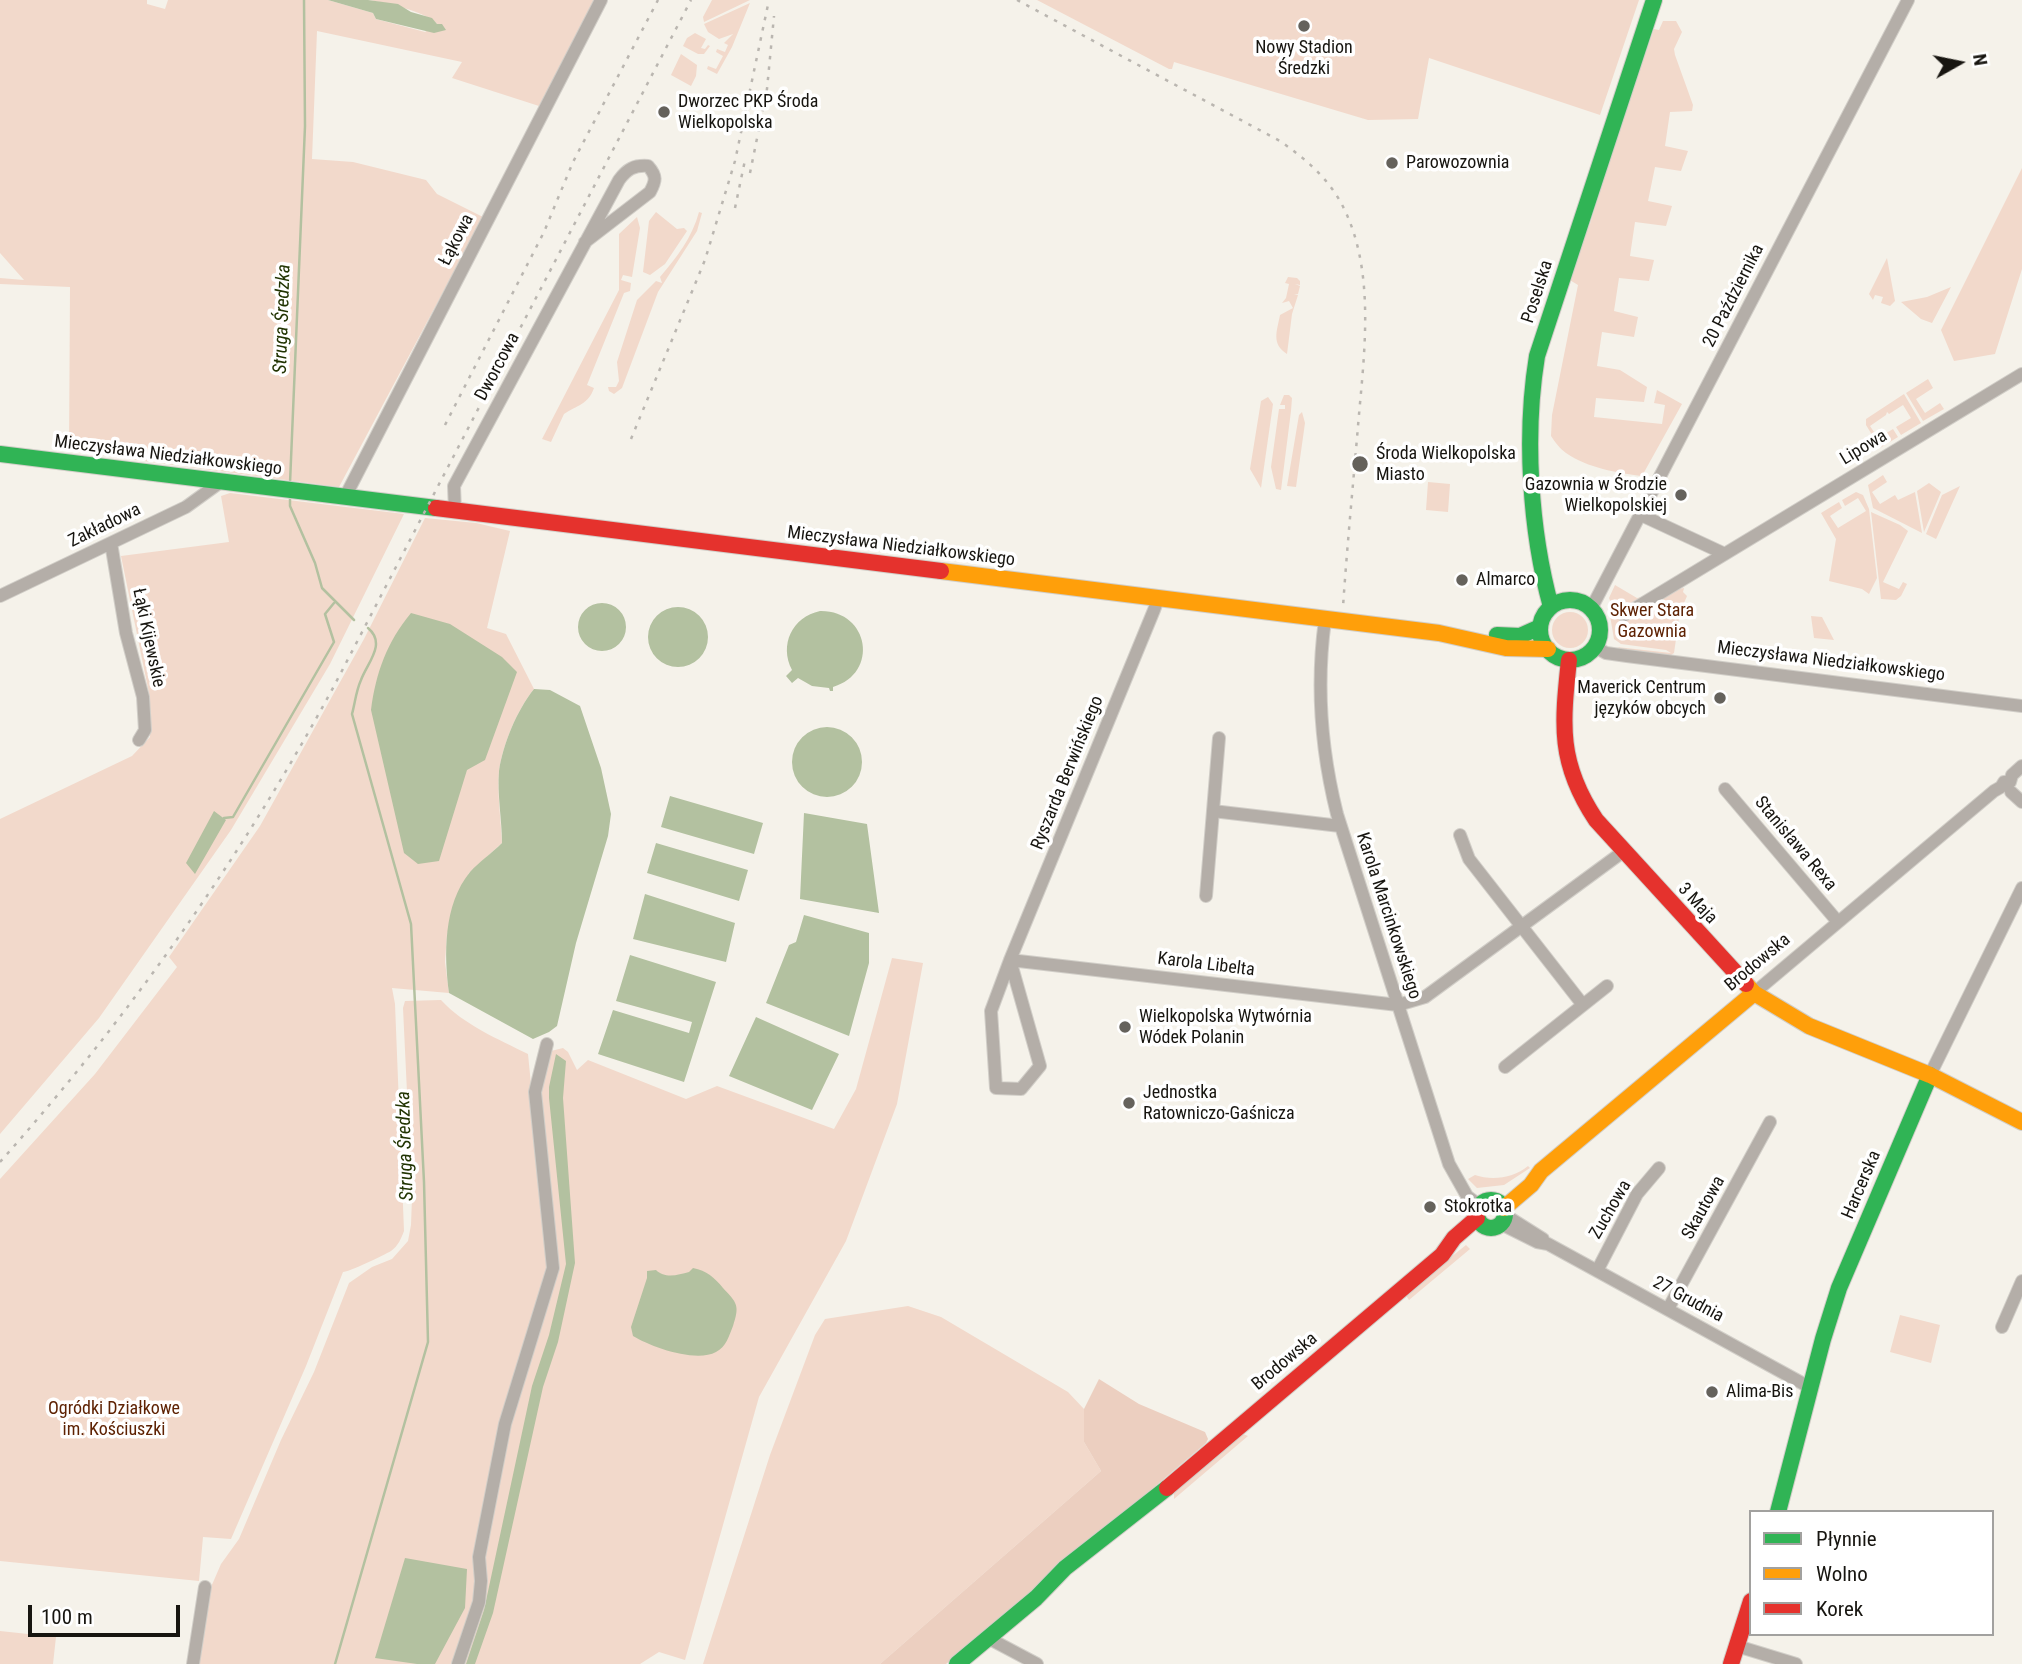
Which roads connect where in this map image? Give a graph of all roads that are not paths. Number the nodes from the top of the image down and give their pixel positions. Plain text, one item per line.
1 (601, 0) edge
2 (1654, 0) edge
3 (1908, 0) edge
4 (585, 242) junction
5 (2022, 374) edge
6 (0, 454) edge
7 (222, 481) junction
8 (338, 496) junction
9 (455, 511) junction
10 (1641, 515) junction
11 (111, 543) junction
12 (1725, 554) junction
13 (0, 596) edge
14 (1158, 599) junction
15 (1551, 607) junction
16 (1591, 609) junction
17 (1624, 615) dead end
18 (1325, 620) junction
19 (1540, 627) junction
20 (1451, 635) junction
21 (1594, 647) junction
22 (1548, 649) junction
23 (1569, 660) junction
24 (2022, 706) edge
25 (1219, 738) dead end
26 (139, 740) dead end
27 (2022, 766) edge
28 (2007, 787) junction
29 (1725, 789) dead end
30 (2022, 802) edge
31 (1213, 811) junction
32 (1340, 826) junction
33 (1460, 835) dead end
34 (1624, 851) junction
35 (2022, 888) edge
36 (1206, 895) dead end
37 (1838, 922) junction
38 (1520, 926) junction
39 (1010, 960) junction
40 (1607, 986) dead end
41 (1754, 993) junction
42 (1398, 1005) junction
43 (1583, 1006) junction
44 (547, 1044) dead end
45 (1505, 1067) dead end
46 (1930, 1075) junction
47 (1770, 1122) dead end
48 (2022, 1122) edge
49 (1659, 1168) dead end
50 (1502, 1212) junction
51 (1480, 1216) junction
52 (1597, 1271) junction
53 (2022, 1281) edge
54 (1668, 1309) junction
55 (2002, 1327) dead end
56 (1811, 1388) junction
57 (1779, 1510) edge
58 (205, 1587) dead end
59 (1749, 1607) edge
60 (988, 1638) junction
61 (1737, 1646) junction
62 (193, 1664) edge
63 (458, 1664) edge
64 (957, 1664) edge
65 (1037, 1664) edge
66 (1731, 1664) edge
67 (1796, 1664) edge

1 - 8 street, Łąkowa
2 - 15 street, Poselska
3 - 10 street, 20 Października
4 - 4 street, Dworcowa
4 - 9 street, Dworcowa
5 - 12 street, Lipowa
6 - 7 street, Mieczysława Niedziałkowskiego
7 - 8 street, Mieczysława Niedziałkowskiego
7 - 11 street, Zakładowa
8 - 9 street, Mieczysława Niedziałkowskiego
9 - 14 street, Mieczysława Niedziałkowskiego
10 - 12 street
10 - 16 street, 20 Października
11 - 13 street, Zakładowa
11 - 26 street, Łąki Kijewskie
12 - 17 street, Lipowa
14 - 18 street, Mieczysława Niedziałkowskiego
14 - 39 street, Ryszarda Berwińskiego
15 - 16 street
15 - 19 street
16 - 21 street
18 - 20 street, Mieczysława Niedziałkowskiego
18 - 32 street, Karola Marcinkowskiego
19 - 20 street, Mieczysława Niedziałkowskiego
19 - 22 street
20 - 22 street, Mieczysława Niedziałkowskiego
21 - 23 street
21 - 24 street, Mieczysława Niedziałkowskiego
22 - 23 street
23 - 34 street, 3 Maja
25 - 31 street
27 - 28 street, Brodowska
28 - 30 street
28 - 37 street, Brodowska
29 - 37 street, Stanisława Rexa
31 - 32 street
31 - 36 street
32 - 42 street, Karola Marcinkowskiego
33 - 38 street
34 - 38 street
34 - 41 street, 3 Maja
35 - 46 street, Harcerska
37 - 41 street, Brodowska
38 - 42 street
38 - 43 street
39 - 39 street, Ryszarda Berwińskiego
39 - 42 street, Karola Libelta
40 - 43 street
41 - 46 street, 3 Maja
41 - 50 street, Brodowska
42 - 51 street, Karola Marcinkowskiego
43 - 45 street
44 - 63 street
46 - 48 street, 3 Maja
46 - 56 street, Harcerska
47 - 54 street, Skautowa
49 - 52 street, Zuchowa
50 - 51 street
50 - 51 street
50 - 52 street, 27 Grudnia
51 - 60 street, Brodowska
52 - 54 street, 27 Grudnia
53 - 55 street
54 - 56 street, 27 Grudnia
56 - 57 street, Harcerska
58 - 62 street
59 - 61 street
60 - 64 street, Brodowska
60 - 65 street
61 - 66 street
61 - 67 street

